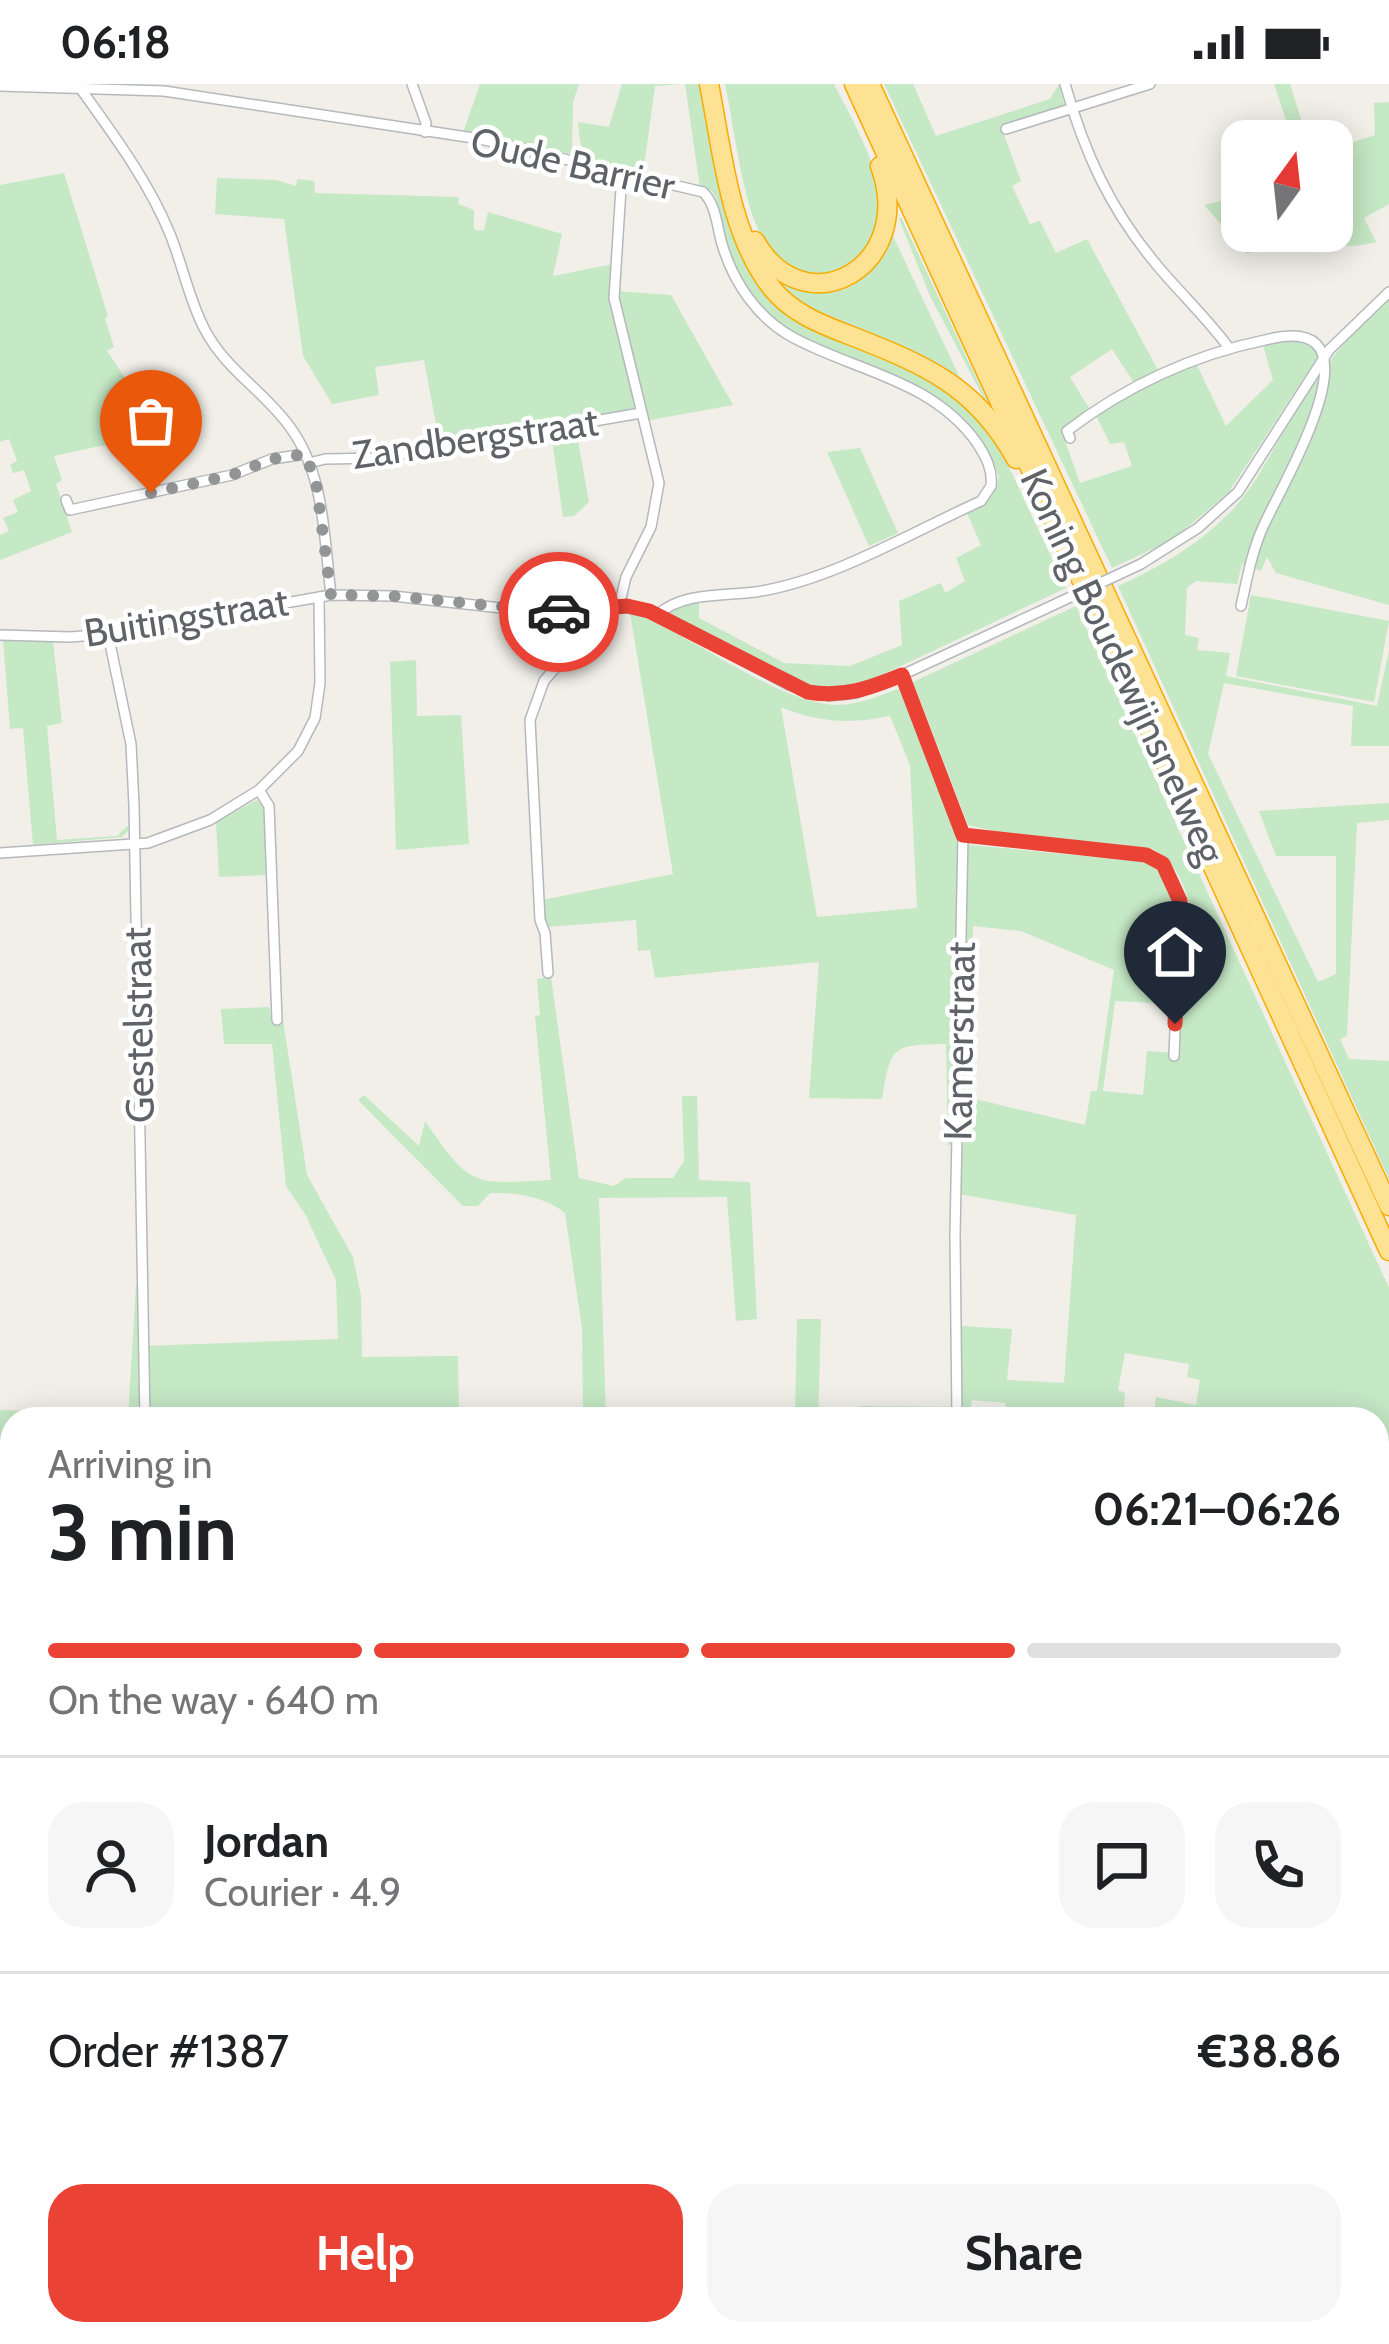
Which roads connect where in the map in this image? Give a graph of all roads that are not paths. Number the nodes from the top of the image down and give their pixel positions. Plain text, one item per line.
1 (412, 84) edge
2 (712, 84) edge
3 (854, 84) edge
4 (870, 84) edge
5 (1065, 84) edge
6 (1150, 84) edge
7 (0, 86) edge
8 (78, 86) edge
9 (864, 104) junction
10 (1072, 110) junction
11 (1006, 129) dead end
12 (425, 132) junction
13 (622, 173) junction
14 (1389, 292) edge
15 (1229, 347) junction
16 (1329, 350) junction
17 (640, 413) junction
18 (1070, 438) dead end
19 (307, 459) junction
20 (66, 500) dead end
21 (1047, 500) junction
22 (331, 595) junction
23 (319, 597) junction
24 (619, 606) junction
25 (1240, 606) dead end
26 (587, 609) junction
27 (657, 615) junction
28 (0, 634) edge
29 (108, 634) junction
30 (902, 675) junction
31 (260, 790) junction
32 (963, 835) junction
33 (135, 844) junction
34 (0, 853) edge
35 (548, 974) dead end
36 (277, 1020) dead end
37 (1174, 1056) dead end
38 (1389, 1207) edge
39 (1389, 1251) edge
40 (146, 1407) edge
41 (957, 1407) edge

1 - 12 street
2 - 9 highway
2 - 21 highway
3 - 9 highway, Koning Boudewijnsnelweg
4 - 38 highway, Koning Boudewijnsnelweg
5 - 10 street
6 - 10 street
7 - 8 street, Oude Barrier
8 - 12 street, Oude Barrier
8 - 19 street
9 - 21 highway, Koning Boudewijnsnelweg
10 - 11 street
10 - 15 street
12 - 13 street, Oude Barrier
13 - 17 street
13 - 27 street, Oude Barrier
14 - 16 street, Buitingstraat
15 - 16 street
15 - 18 street
16 - 25 street
16 - 30 street, Buitingstraat, bridge
17 - 19 street, Zandbergstraat
17 - 24 street
19 - 20 street, Zandbergstraat
19 - 22 street
21 - 39 highway, Koning Boudewijnsnelweg
22 - 23 street, Buitingstraat
22 - 26 street, Buitingstraat
23 - 29 street, Buitingstraat
23 - 31 street
24 - 26 street, Buitingstraat
24 - 27 street, Buitingstraat
26 - 35 street
27 - 30 street, Buitingstraat
28 - 29 street, Buitingstraat
29 - 33 street, Gestelstraat
30 - 32 street, Kamerstraat
31 - 33 street
31 - 36 street
32 - 37 street
32 - 41 street, Kamerstraat
33 - 34 street
33 - 40 street, Gestelstraat

